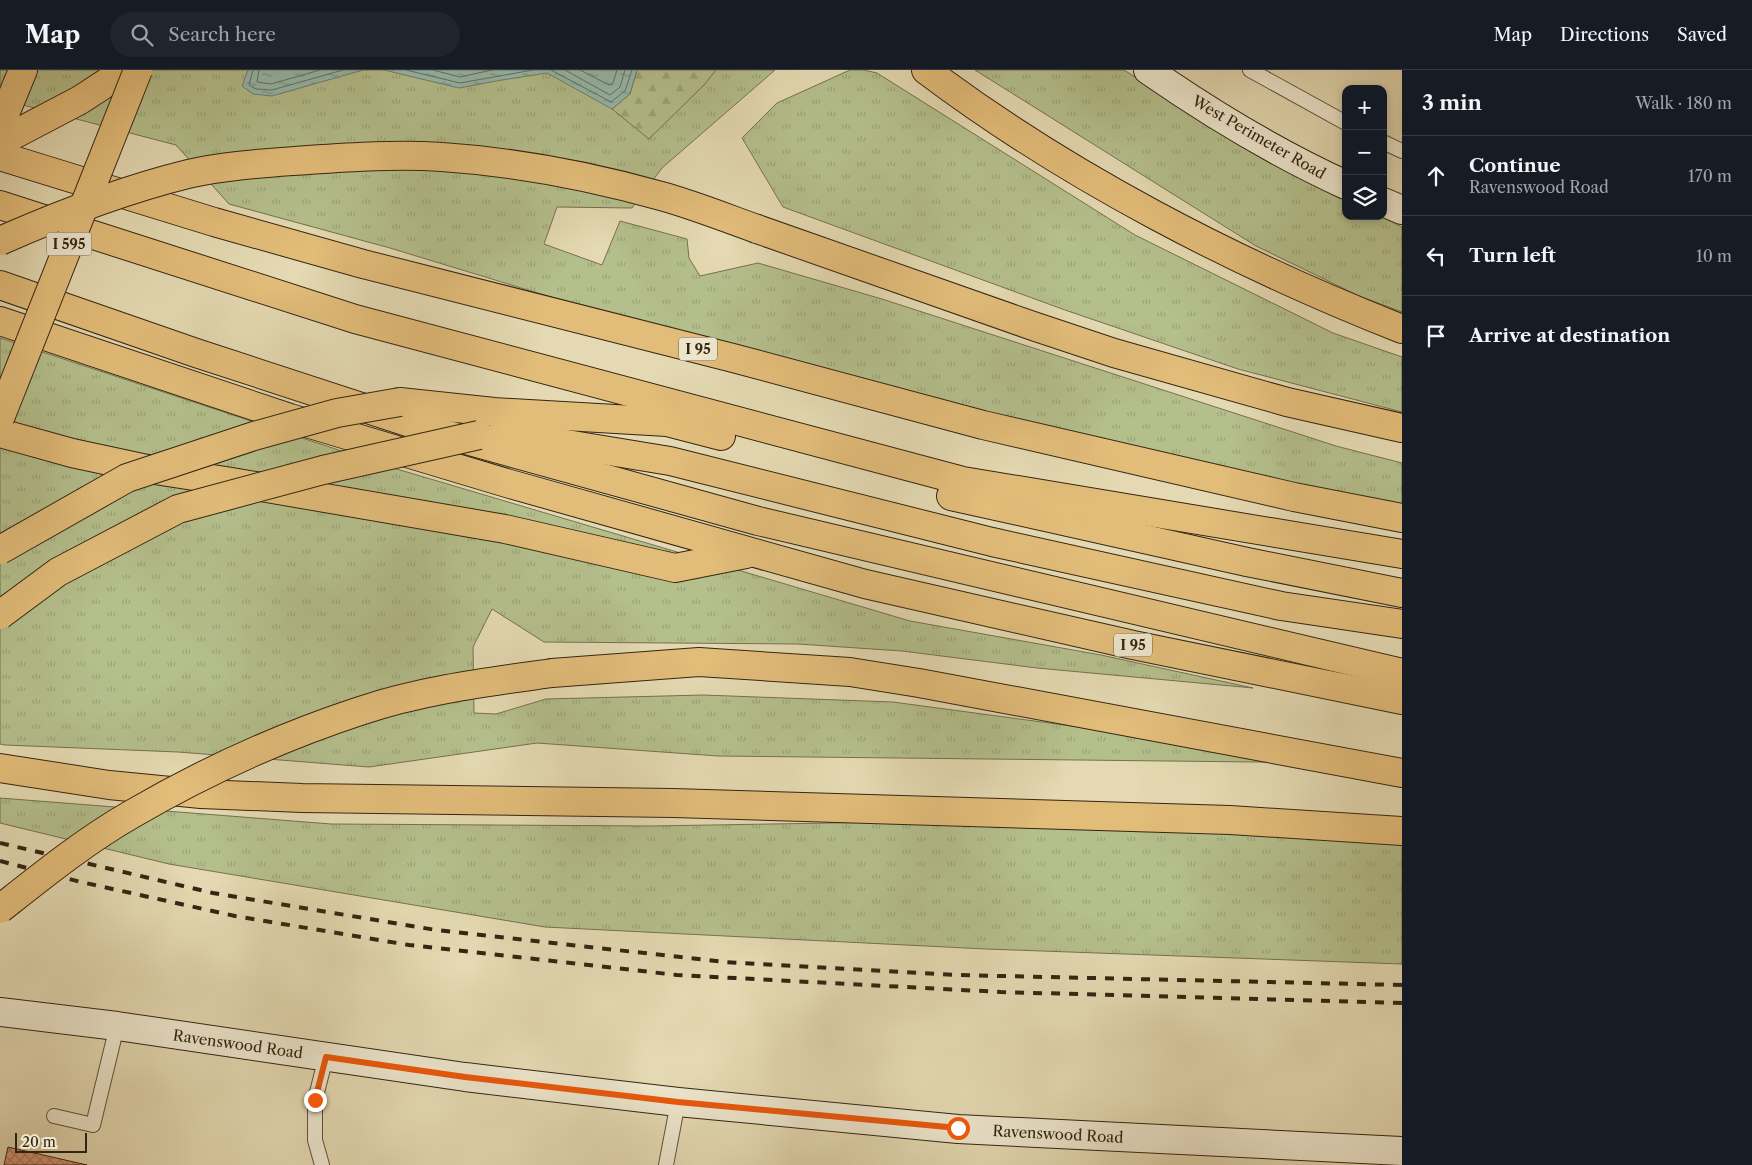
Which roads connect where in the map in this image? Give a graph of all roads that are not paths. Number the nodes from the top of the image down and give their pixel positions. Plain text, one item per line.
1 (23, 70) edge
2 (126, 70) edge
3 (138, 70) edge
4 (926, 70) edge
5 (1148, 70) edge
6 (1250, 70) edge
7 (1342, 121) edge
8 (0, 126) edge
9 (0, 142) edge
10 (1387, 144) edge
11 (1402, 151) edge
12 (0, 156) edge
13 (1342, 183) edge
14 (1387, 204) edge
15 (0, 205) edge
16 (1402, 210) edge
17 (0, 241) edge
18 (0, 285) edge
19 (0, 321) edge
20 (1402, 330) edge
21 (0, 418) edge
22 (1402, 428) edge
23 (0, 433) edge
24 (1402, 518) edge
25 (0, 550) edge
26 (750, 553) junction
27 (1402, 554) edge
28 (1402, 593) edge
29 (0, 615) edge
30 (1402, 624) edge
31 (1402, 673) edge
32 (1402, 700) edge
33 (0, 768) edge
34 (1402, 773) edge
35 (1402, 831) edge
36 (0, 909) edge
37 (0, 1012) edge
38 (117, 1026) junction
39 (326, 1057) junction
40 (678, 1102) junction
41 (54, 1116) dead end
42 (1392, 1156) edge
43 (322, 1165) edge
44 (666, 1165) edge

1 - 8 highway
2 - 9 highway
3 - 21 highway, I 595, bridge
4 - 20 highway
5 - 13 street, West Perimeter Road
6 - 7 lane
10 - 11 lane
12 - 24 highway, I 95
14 - 16 street
15 - 27 highway
17 - 22 highway, bridge
18 - 31 highway
19 - 26 highway, I 95
23 - 26 highway
25 - 28 highway, bridge
26 - 32 highway, I 95
29 - 30 highway, bridge
33 - 35 highway
34 - 36 highway, bridge
37 - 38 street, Ravenswood Road
38 - 39 street, Ravenswood Road
38 - 41 lane
39 - 40 street, Ravenswood Road
39 - 43 lane
40 - 42 street, Ravenswood Road
40 - 44 lane

